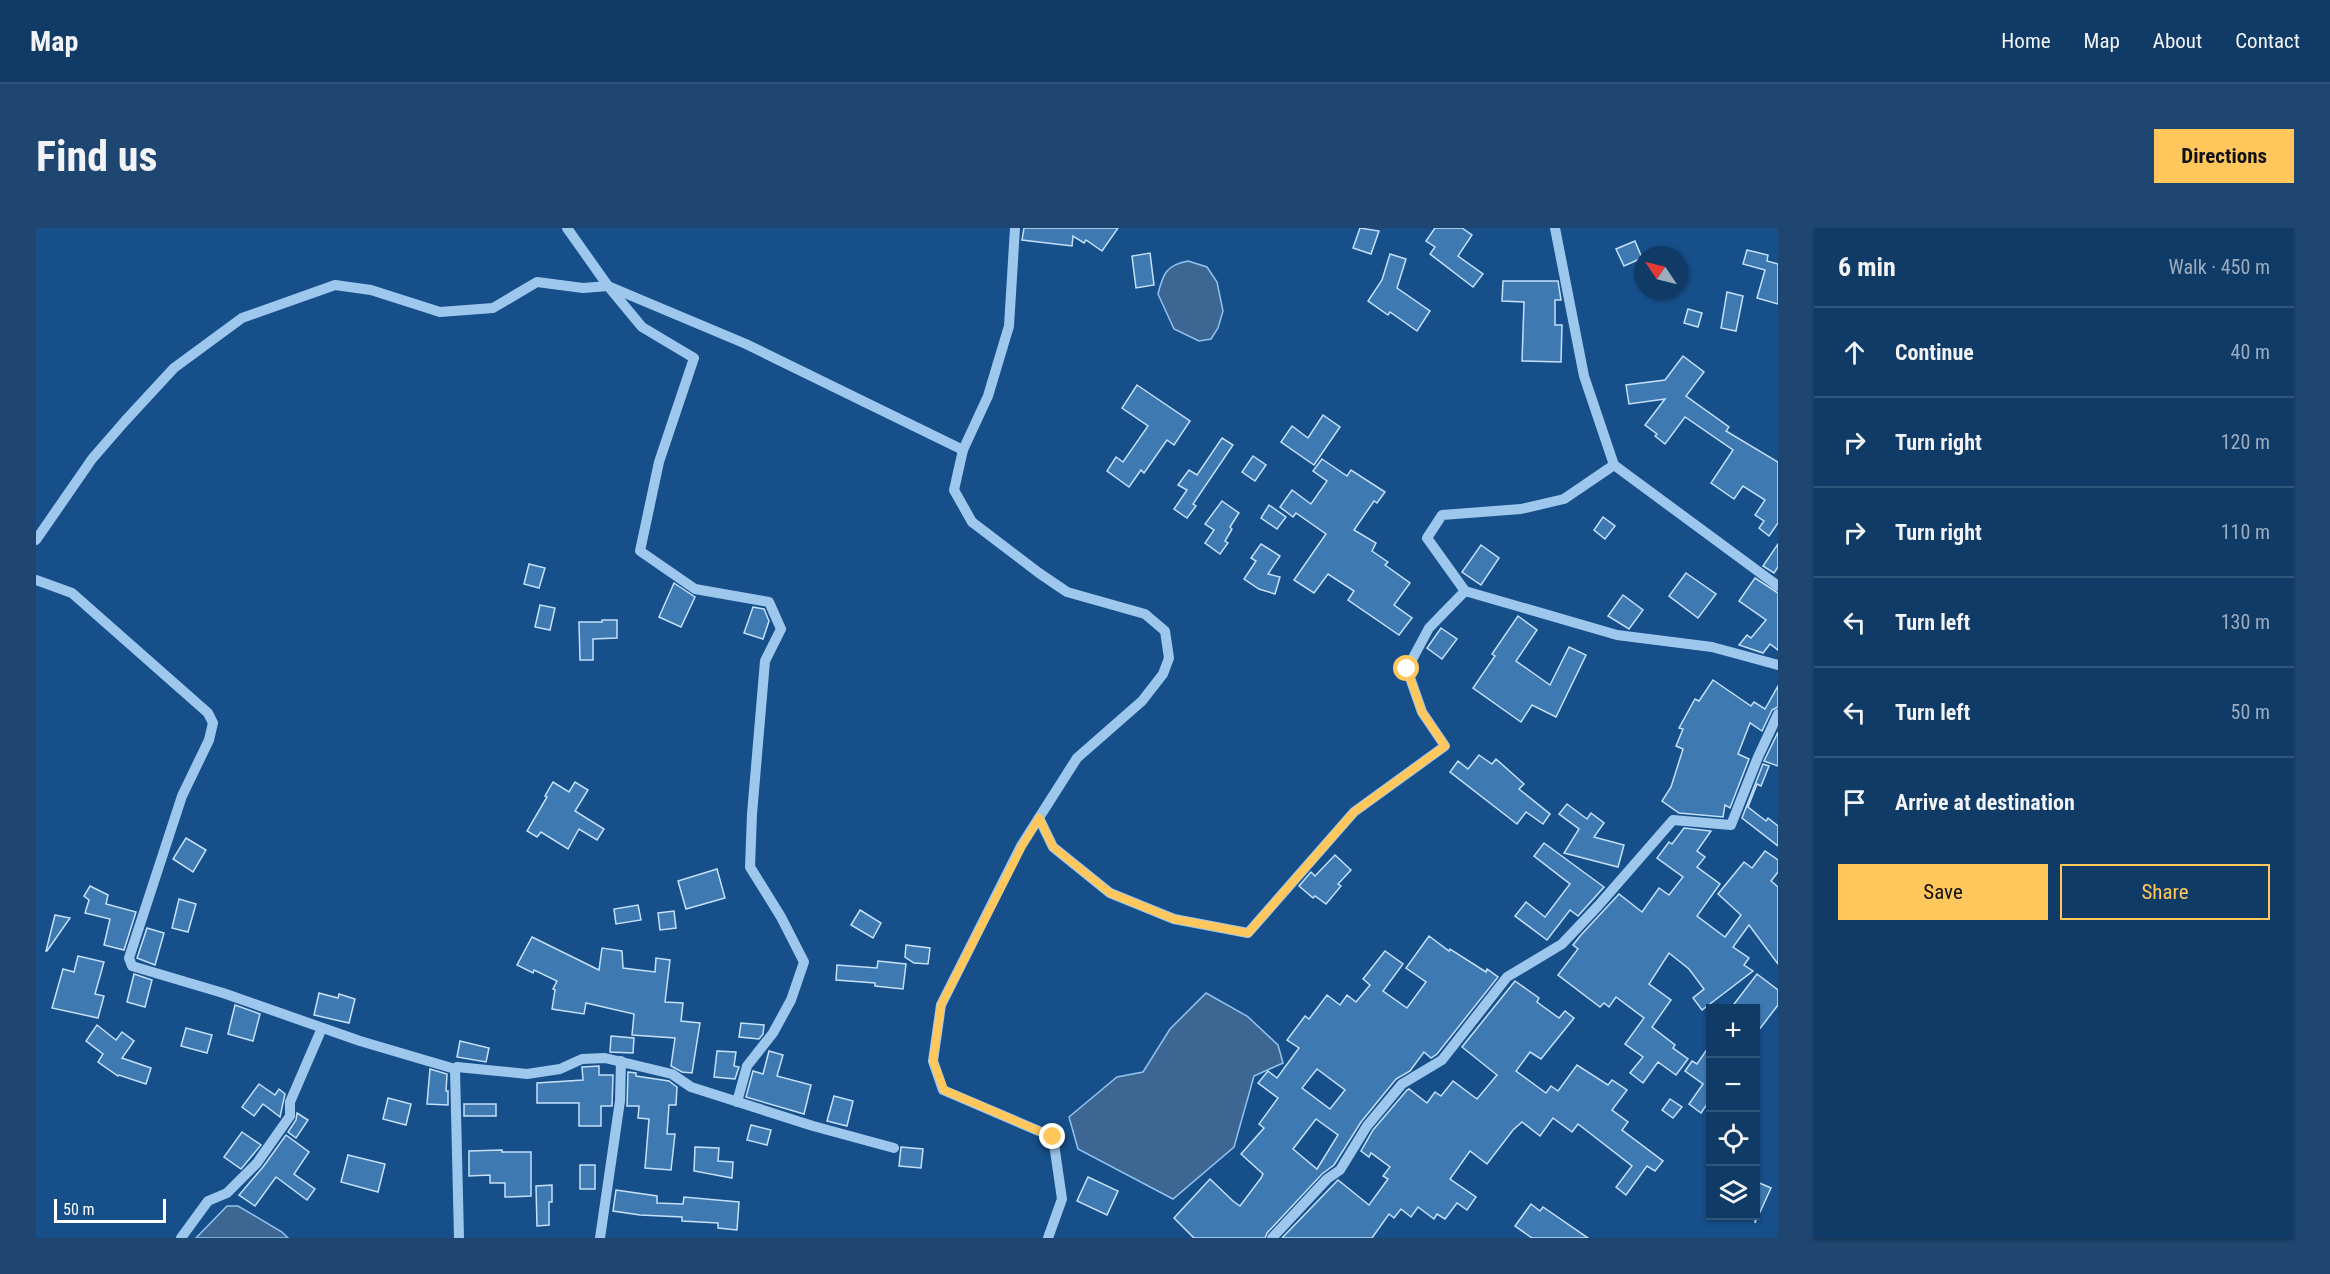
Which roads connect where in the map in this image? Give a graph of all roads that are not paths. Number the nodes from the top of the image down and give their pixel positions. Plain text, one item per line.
1 (567, 228) edge
2 (1015, 228) edge
3 (1555, 228) edge
4 (608, 286) junction
5 (963, 450) junction
6 (1614, 465) junction
7 (36, 540) edge
8 (36, 580) edge
9 (1778, 586) edge
10 (1465, 591) junction
11 (1778, 665) edge
12 (1778, 714) edge
13 (1039, 818) junction
14 (322, 1028) junction
15 (621, 1062) junction
16 (455, 1069) junction
17 (737, 1102) junction
18 (894, 1148) dead end
19 (181, 1238) edge
20 (459, 1238) edge
21 (600, 1238) edge
22 (1048, 1238) edge
23 (1272, 1238) edge

1 - 4 street
2 - 5 street
3 - 6 street
4 - 5 street
4 - 7 street
4 - 17 street
5 - 13 street
6 - 9 street
6 - 10 street
8 - 14 street
10 - 11 street
10 - 13 street
12 - 23 street
13 - 22 street
14 - 16 street
14 - 19 street
15 - 16 street
15 - 17 street
15 - 21 street
16 - 20 street
17 - 18 street

